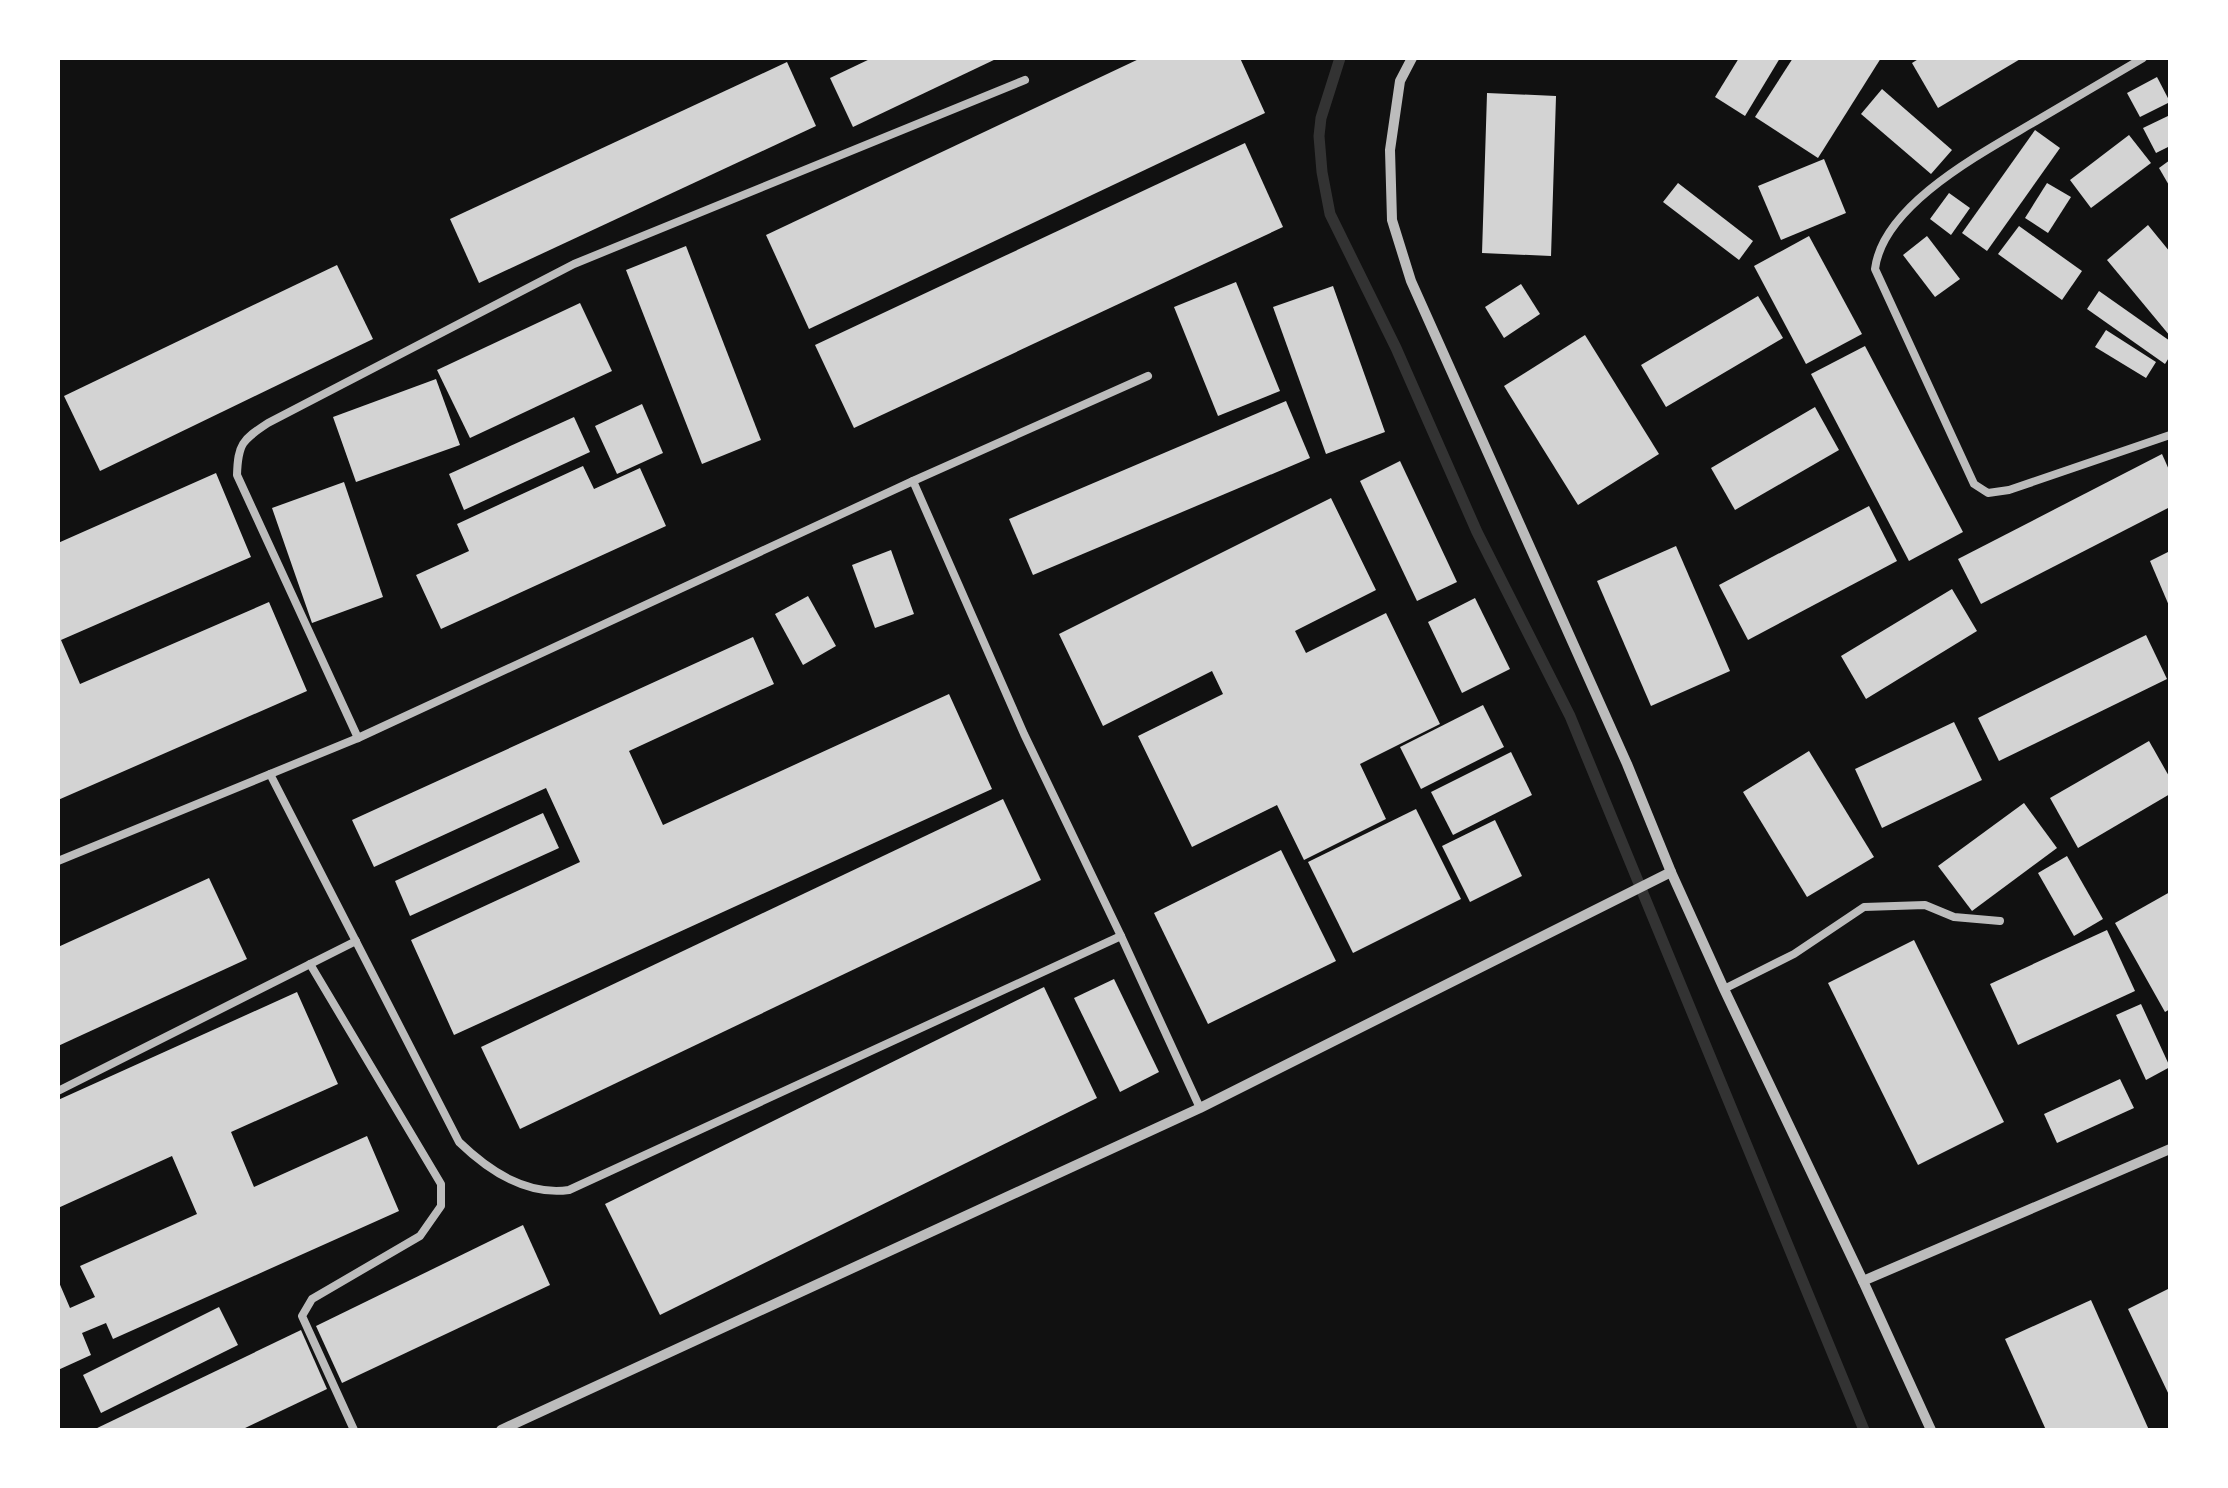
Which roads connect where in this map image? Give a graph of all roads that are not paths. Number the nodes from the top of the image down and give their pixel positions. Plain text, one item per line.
1 (1412, 58) edge
2 (2143, 58) edge
3 (1025, 80) dead end
4 (1148, 376) dead end
5 (2170, 436) edge
6 (913, 481) junction
7 (358, 738) junction
8 (270, 774) junction
9 (58, 861) edge
10 (1671, 872) junction
11 (2000, 922) dead end
12 (1121, 936) junction
13 (356, 941) junction
14 (310, 964) junction
15 (1724, 989) junction
16 (58, 1092) edge
17 (1200, 1108) junction
18 (2170, 1149) edge
19 (1863, 1281) junction
20 (354, 1430) edge
21 (501, 1430) edge
22 (1931, 1430) edge

1 - 10 street
2 - 5 lane
3 - 7 lane
4 - 6 lane
6 - 7 lane
6 - 12 lane
7 - 8 lane
8 - 9 lane
8 - 13 lane
10 - 15 street
10 - 17 street
11 - 15 lane
12 - 13 lane
12 - 17 lane
13 - 14 lane
14 - 16 lane
14 - 20 lane
15 - 19 street
17 - 21 street
18 - 19 street
19 - 22 street

